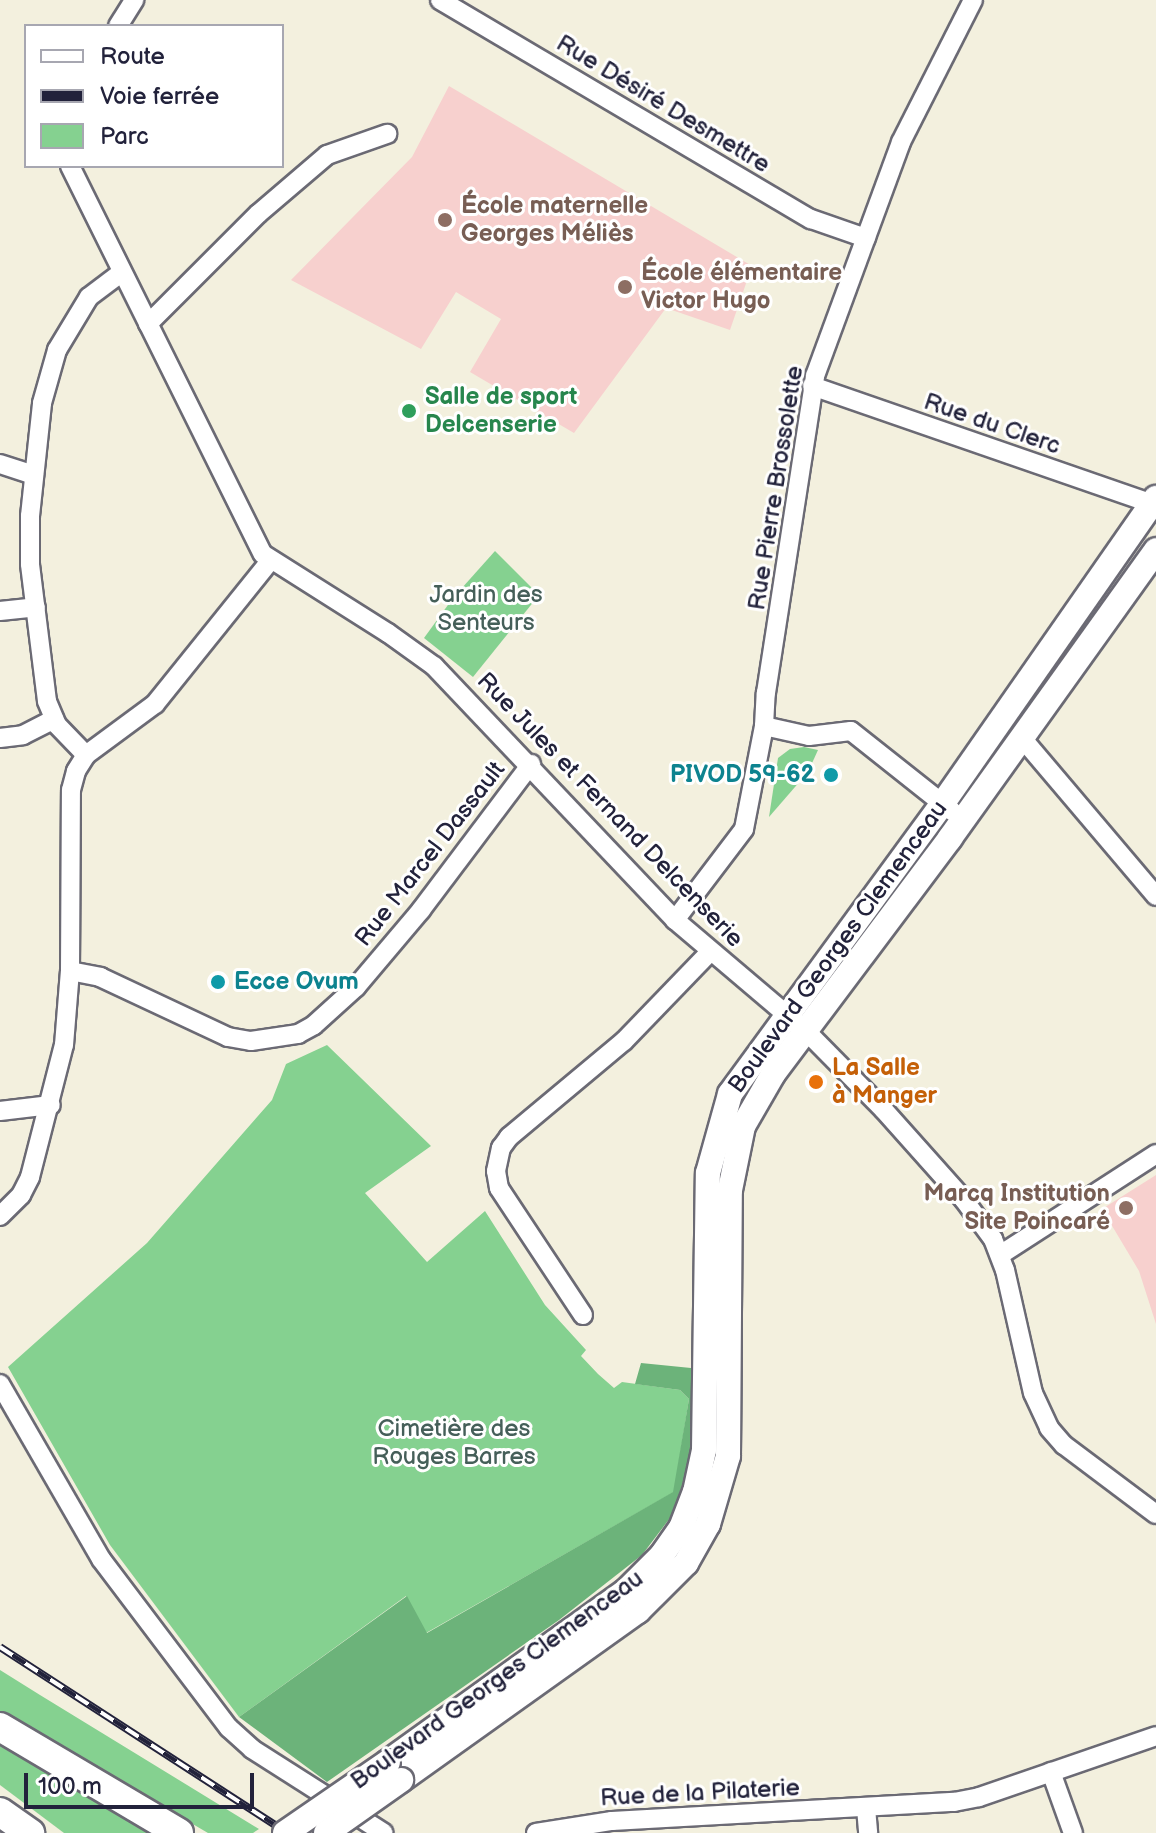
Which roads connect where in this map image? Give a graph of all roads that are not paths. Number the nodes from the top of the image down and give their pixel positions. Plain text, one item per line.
1 (134, 0) edge
2 (440, 0) edge
3 (973, 0) edge
4 (119, 24) edge
5 (387, 134) dead end
6 (71, 168) edge
7 (866, 238) junction
8 (121, 273) junction
9 (148, 324) junction
10 (812, 386) junction
11 (0, 464) edge
12 (34, 475) junction
13 (1155, 502) edge
14 (1156, 550) edge
15 (270, 561) junction
16 (36, 607) junction
17 (0, 611) edge
18 (54, 719) junction
19 (764, 726) junction
20 (0, 738) edge
21 (1022, 738) junction
22 (86, 755) junction
23 (531, 764) junction
24 (943, 803) junction
25 (963, 819) junction
26 (1156, 896) edge
27 (675, 920) junction
28 (710, 952) junction
29 (70, 971) junction
30 (786, 1014) junction
31 (806, 1031) junction
32 (51, 1105) junction
33 (0, 1111) edge
34 (1156, 1154) edge
35 (0, 1216) edge
36 (1000, 1255) junction
37 (583, 1315) dead end
38 (0, 1384) edge
39 (1156, 1514) edge
40 (0, 1727) edge
41 (1156, 1736) edge
42 (395, 1771) junction
43 (1051, 1772) junction
44 (866, 1808) junction
45 (0, 1812) edge
46 (376, 1828) edge
47 (30, 1833) edge
48 (179, 1833) edge
49 (285, 1833) edge
50 (326, 1833) edge
51 (536, 1833) edge
52 (868, 1833) edge
53 (1073, 1833) edge

1 - 4 street
2 - 7 street, Rue Désiré Desmettre
3 - 7 street, Rue Pierre Brossolette
5 - 9 street
6 - 8 street, Rue Jules et Fernand Delcenserie
7 - 10 street, Rue Pierre Brossolette
8 - 9 street, Rue Jules et Fernand Delcenserie
8 - 12 street
9 - 15 street, Rue Jules et Fernand Delcenserie
10 - 13 street, Rue du Clerc
10 - 19 street, Rue Pierre Brossolette
11 - 12 street
12 - 16 street
13 - 24 main road, Boulevard Georges Clemenceau
14 - 21 main road, Boulevard Georges Clemenceau
15 - 22 street
15 - 23 street, Rue Jules et Fernand Delcenserie
16 - 17 street
16 - 18 street
18 - 20 street
18 - 22 street
19 - 24 street
19 - 27 street, Rue Pierre Brossolette
21 - 25 main road, Boulevard Georges Clemenceau
21 - 26 street
22 - 29 street
23 - 27 street, Rue Jules et Fernand Delcenserie
23 - 29 street, Rue Marcel Dassault
24 - 25 street
24 - 30 main road, Boulevard Georges Clemenceau
25 - 31 main road, Boulevard Georges Clemenceau
27 - 28 street, Rue Jules et Fernand Delcenserie
28 - 30 street, Rue Jules et Fernand Delcenserie
28 - 37 street
29 - 32 street
30 - 31 street, Rue Jules et Fernand Delcenserie
30 - 42 main road, Boulevard Georges Clemenceau
31 - 36 street, Rue Jules et Fernand Delcenserie
31 - 42 main road, Boulevard Georges Clemenceau
32 - 33 street
32 - 35 street
34 - 36 street
36 - 39 street, Rue Jules et Fernand Delcenserie
38 - 46 street
40 - 48 highway
41 - 43 street, Rue de la Pilaterie
42 - 49 main road, Boulevard Georges Clemenceau, bridge
42 - 50 main road, Boulevard Georges Clemenceau, bridge
43 - 44 street, Rue de la Pilaterie
43 - 53 street
44 - 51 street, Rue de la Pilaterie
44 - 52 street
45 - 47 highway

